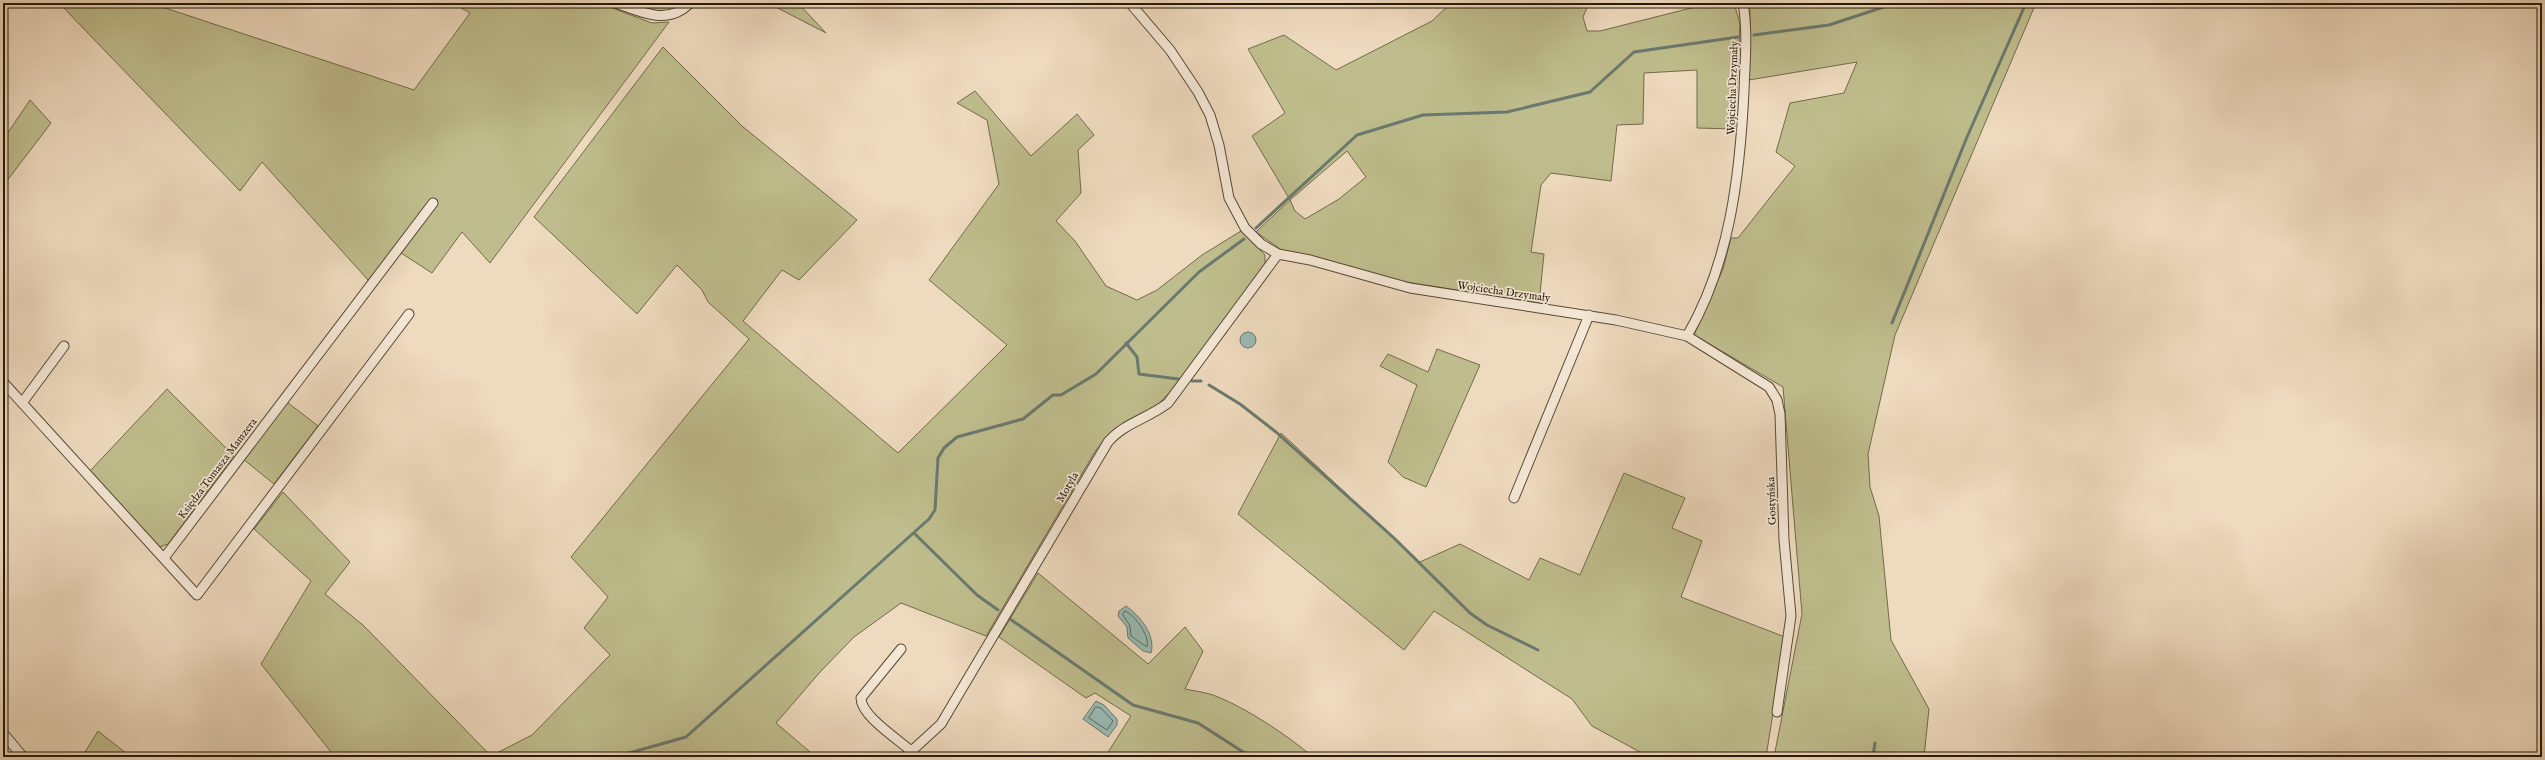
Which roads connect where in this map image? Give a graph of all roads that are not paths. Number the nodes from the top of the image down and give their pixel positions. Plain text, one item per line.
1 (616, 3) edge
2 (690, 3) edge
3 (1130, 3) edge
4 (1743, 3) edge
5 (433, 203) dead end
6 (1278, 254) junction
7 (409, 314) dead end
8 (1588, 315) junction
9 (1687, 336) junction
10 (64, 346) dead end
11 (3, 382) edge
12 (22, 403) junction
13 (1514, 498) dead end
14 (164, 558) junction
15 (902, 649) dead end
16 (1777, 712) dead end
17 (3, 734) edge
18 (908, 754) edge
19 (23, 757) edge

1 - 2 street
3 - 6 street, Wojciecha Drzymały
4 - 9 street, Wojciecha Drzymały
5 - 14 street, Księdza Tomasza Mamzera
6 - 8 street, Wojciecha Drzymały
6 - 18 street, Motyla
7 - 14 street
8 - 9 street, Wojciecha Drzymały
8 - 13 street
9 - 16 street, Gostyńska
10 - 12 street
11 - 12 street
12 - 14 street
15 - 18 street
17 - 19 street

